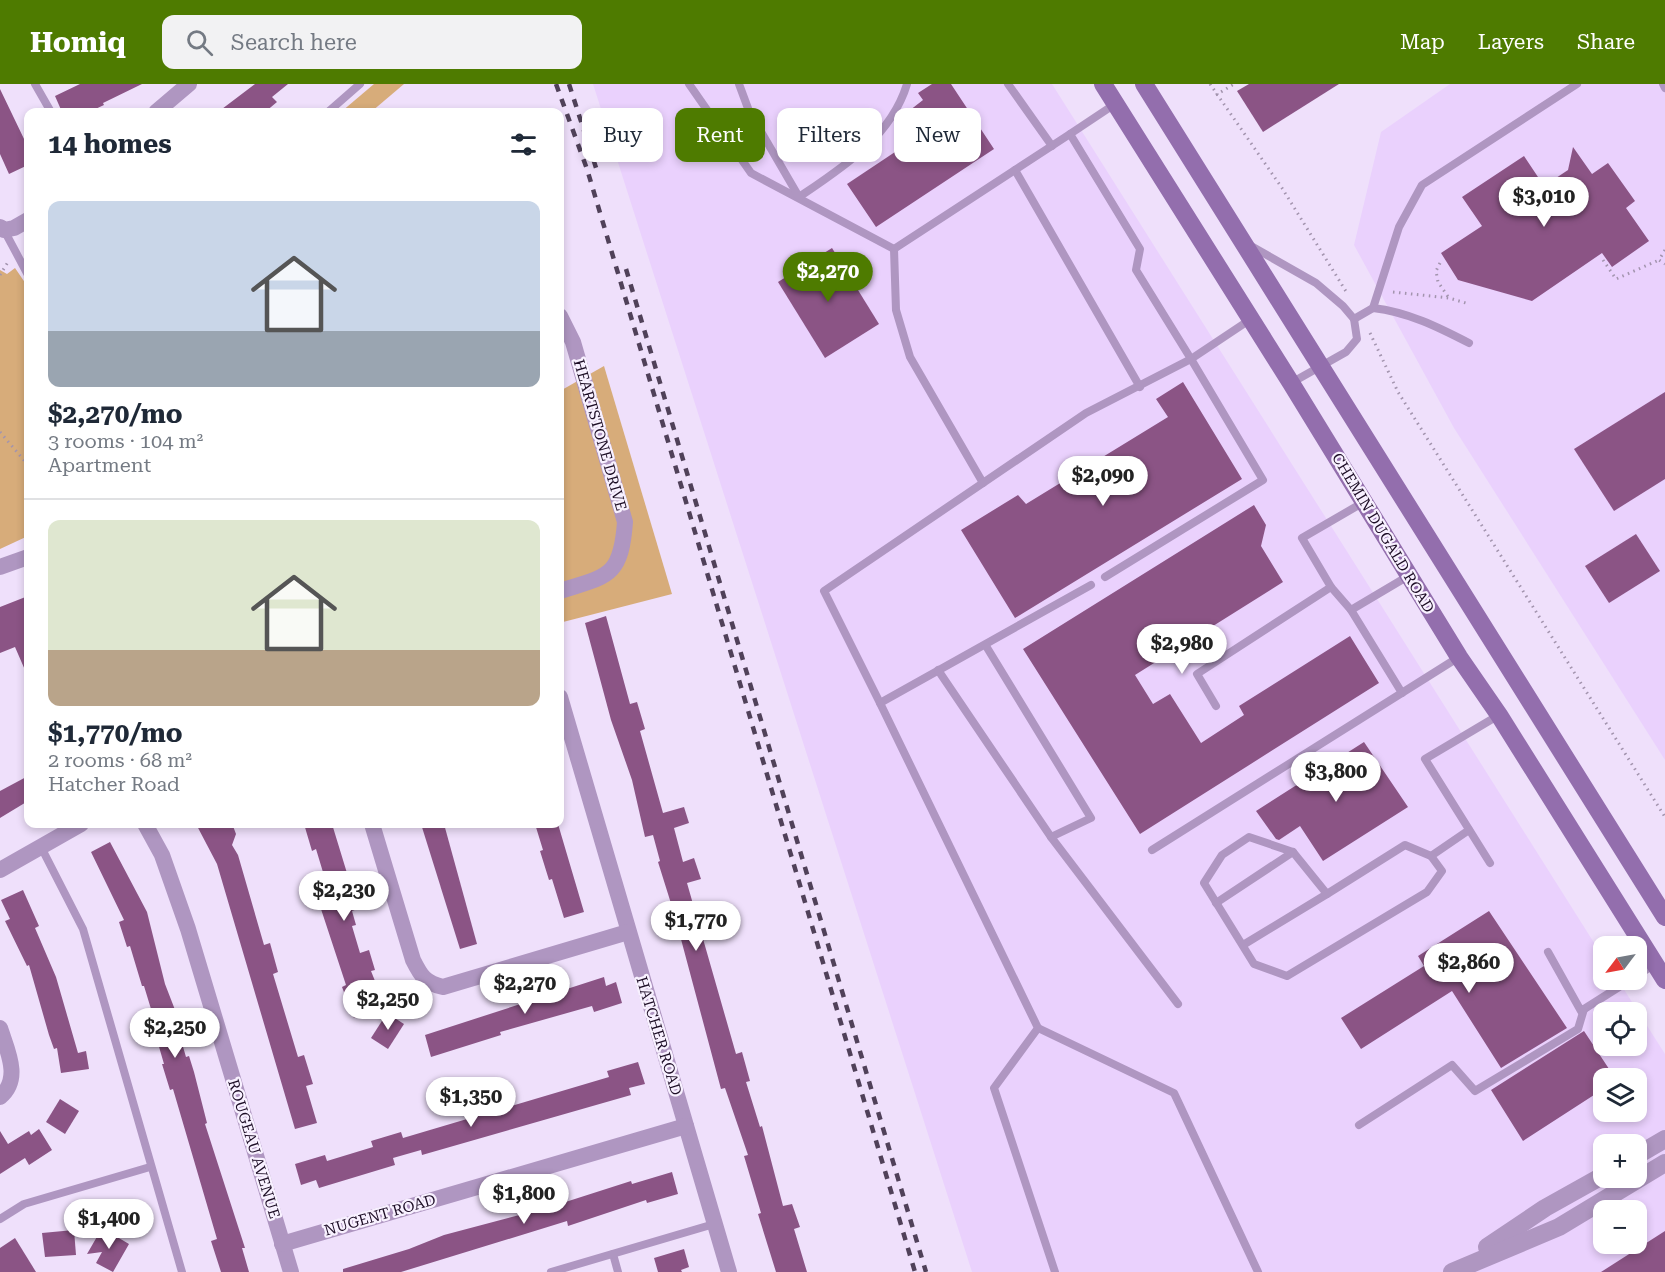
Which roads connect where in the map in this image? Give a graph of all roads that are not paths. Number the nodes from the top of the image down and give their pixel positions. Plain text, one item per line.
1 (35, 84) edge
2 (189, 84) edge
3 (360, 84) edge
4 (689, 84) edge
5 (739, 84) edge
6 (907, 84) edge
7 (1008, 84) edge
8 (1103, 84) edge
9 (1144, 84) edge
10 (1577, 84) edge
11 (1663, 84) edge
12 (1665, 88) edge
13 (1116, 104) junction
14 (49, 108) edge
15 (161, 108) edge
16 (333, 108) edge
17 (1070, 134) junction
18 (1052, 146) junction
19 (1015, 170) junction
20 (799, 197) junction
21 (24, 222) edge
22 (2, 229) edge
23 (1244, 241) junction
24 (894, 249) junction
25 (24, 268) edge
26 (1373, 308) junction
27 (1358, 318) junction
28 (1251, 319) junction
29 (564, 324) edge
30 (1469, 343) dead end
31 (1191, 359) junction
32 (1321, 366) junction
33 (1291, 383) junction
34 (1140, 387) junction
35 (982, 483) junction
36 (1364, 501) junction
37 (24, 558) edge
38 (0, 567) edge
39 (1410, 575) junction
40 (1105, 577) dead end
41 (1090, 585) dead end
42 (1331, 587) junction
43 (564, 590) edge
44 (1351, 610) junction
45 (986, 646) junction
46 (1459, 657) junction
47 (938, 670) junction
48 (1402, 693) junction
49 (880, 703) junction
50 (1216, 706) dead end
51 (564, 711) edge
52 (1499, 715) junction
53 (74, 828) edge
54 (148, 828) edge
55 (373, 828) edge
56 (1469, 830) junction
57 (1051, 837) junction
58 (40, 847) junction
59 (1152, 850) dead end
60 (1293, 852) junction
61 (1431, 856) junction
62 (1490, 863) dead end
63 (0, 870) edge
64 (1327, 894) junction
65 (1216, 903) junction
66 (1665, 917) edge
67 (628, 932) junction
68 (1243, 945) junction
69 (1548, 952) dead end
70 (1655, 964) junction
71 (1647, 969) edge
72 (1665, 980) edge
73 (1614, 990) edge
74 (1178, 1004) dead end
75 (1584, 1009) junction
76 (0, 1028) edge
77 (1038, 1028) junction
78 (0, 1097) edge
79 (1359, 1125) dead end
80 (686, 1126) junction
81 (1665, 1139) edge
82 (1647, 1150) edge
83 (1665, 1163) edge
84 (150, 1167) junction
85 (1593, 1180) edge
86 (0, 1219) edge
87 (714, 1224) junction
88 (282, 1244) junction
89 (613, 1254) junction
90 (182, 1272) edge
91 (291, 1272) edge
92 (551, 1272) edge
93 (618, 1272) edge
94 (729, 1272) edge
95 (1055, 1272) edge
96 (1258, 1272) edge
97 (1451, 1272) edge

1 - 14 lane
2 - 15 street
3 - 16 lane
4 - 20 lane
5 - 20 lane
6 - 20 lane
7 - 18 lane
8 - 13 main road, CHEMIN DUGALD ROAD
9 - 23 main road
10 - 26 lane
11 - 12 lane
13 - 17 lane
13 - 28 main road, CHEMIN DUGALD ROAD
17 - 18 lane
17 - 31 lane
18 - 19 lane
19 - 24 lane
19 - 34 lane
20 - 24 lane
21 - 22 street
22 - 25 lane
23 - 27 lane
23 - 32 main road
24 - 35 lane
26 - 27 lane
26 - 30 lane
27 - 32 lane
28 - 31 lane
28 - 33 main road, CHEMIN DUGALD ROAD
29 - 43 street, HEARTSTONE DRIVE
31 - 34 lane
31 - 40 lane
32 - 33 lane
32 - 66 main road
33 - 36 main road, CHEMIN DUGALD ROAD
34 - 35 lane
35 - 49 lane
36 - 39 main road, CHEMIN DUGALD ROAD
36 - 42 lane
37 - 38 street
39 - 44 lane
39 - 46 main road, CHEMIN DUGALD ROAD
41 - 45 lane
42 - 44 lane
42 - 50 lane
44 - 48 lane
45 - 47 lane
45 - 57 lane
46 - 48 lane
46 - 52 main road, CHEMIN DUGALD ROAD
47 - 49 lane
47 - 57 lane
48 - 59 lane
49 - 77 lane
51 - 67 street, HATCHER ROAD
52 - 56 lane
52 - 70 main road, CHEMIN DUGALD ROAD
53 - 58 street
54 - 88 street, ROUGEAU AVENUE
55 - 67 street
56 - 61 lane
56 - 62 lane
57 - 74 lane
58 - 63 street
58 - 84 lane
60 - 64 lane
60 - 65 lane
60 - 65 lane
61 - 64 lane
61 - 68 lane
64 - 68 lane
65 - 68 lane
67 - 80 street, HATCHER ROAD
69 - 75 lane
70 - 71 lane
70 - 72 main road, CHEMIN DUGALD ROAD
73 - 75 lane
75 - 79 lane
76 - 78 street
77 - 95 lane
77 - 96 lane
80 - 87 street, HATCHER ROAD
80 - 88 street, NUGENT ROAD
81 - 82 street
83 - 97 street
84 - 86 lane
84 - 90 lane
85 - 97 street
87 - 89 lane
87 - 94 street, HATCHER ROAD
88 - 91 street, ROUGEAU AVENUE
89 - 92 lane
89 - 93 lane

